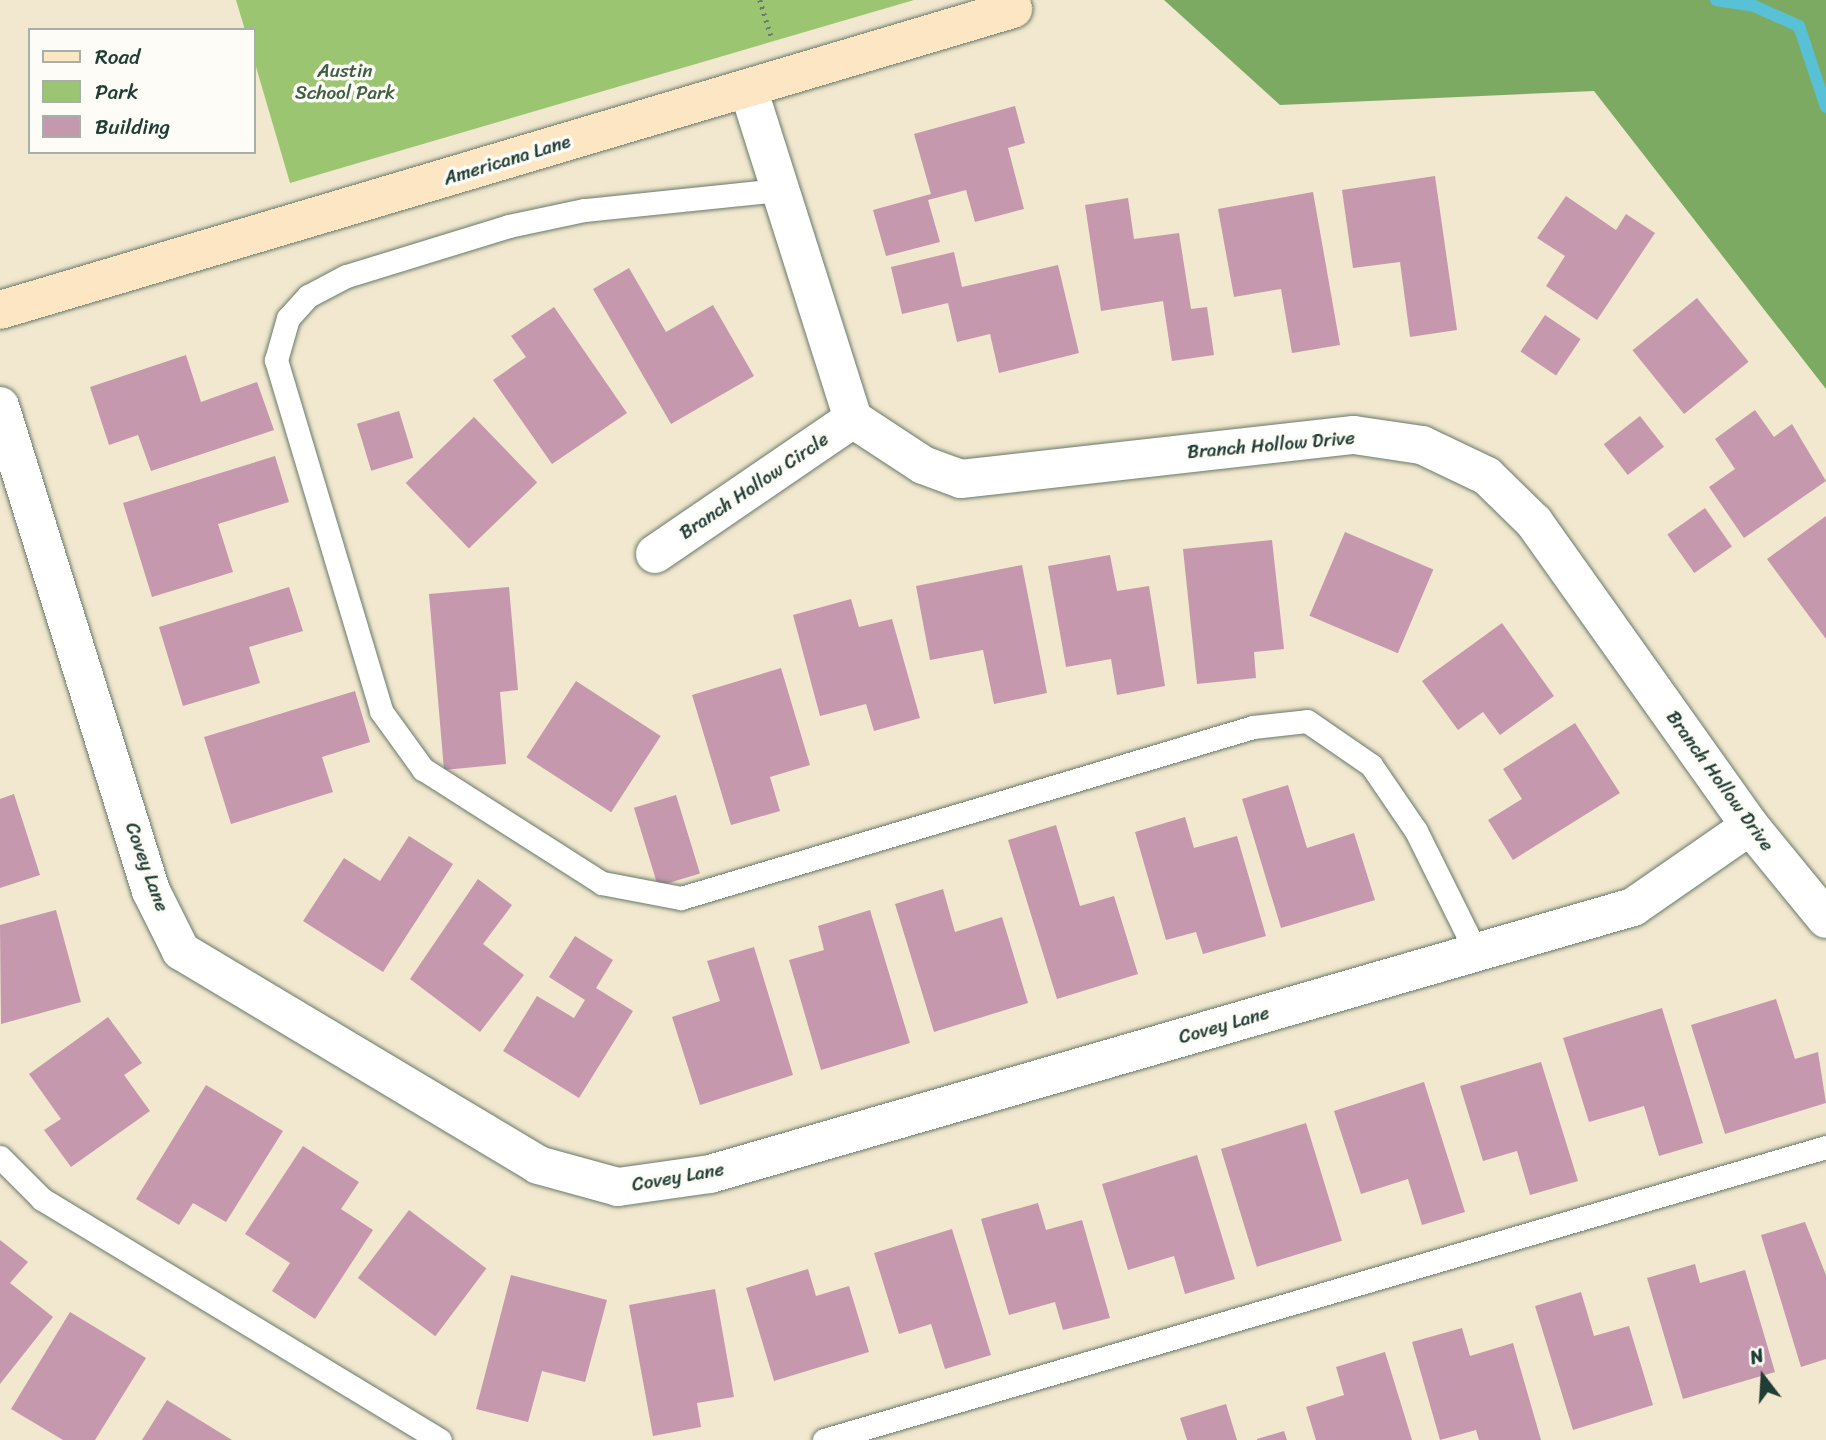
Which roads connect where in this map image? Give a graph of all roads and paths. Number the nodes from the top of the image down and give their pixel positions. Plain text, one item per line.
1 (1013, 9) dead end
2 (748, 88) junction
3 (779, 190) junction
4 (0, 310) edge
5 (0, 406) edge
6 (853, 419) junction
7 (654, 554) dead end
8 (1750, 826) junction
9 (1826, 919) edge
10 (1476, 952) junction
11 (1826, 1147) edge
12 (0, 1157) edge
13 (440, 1440) edge
14 (824, 1440) edge

1 - 2 street, Americana Lane
2 - 3 street
2 - 4 street, Americana Lane
3 - 6 street
3 - 10 lane
5 - 10 street, Covey Lane
6 - 7 street, Branch Hollow Circle
6 - 8 street, Branch Hollow Drive
8 - 9 street, Branch Hollow Drive
8 - 10 street, Covey Lane
11 - 14 lane
12 - 13 lane

